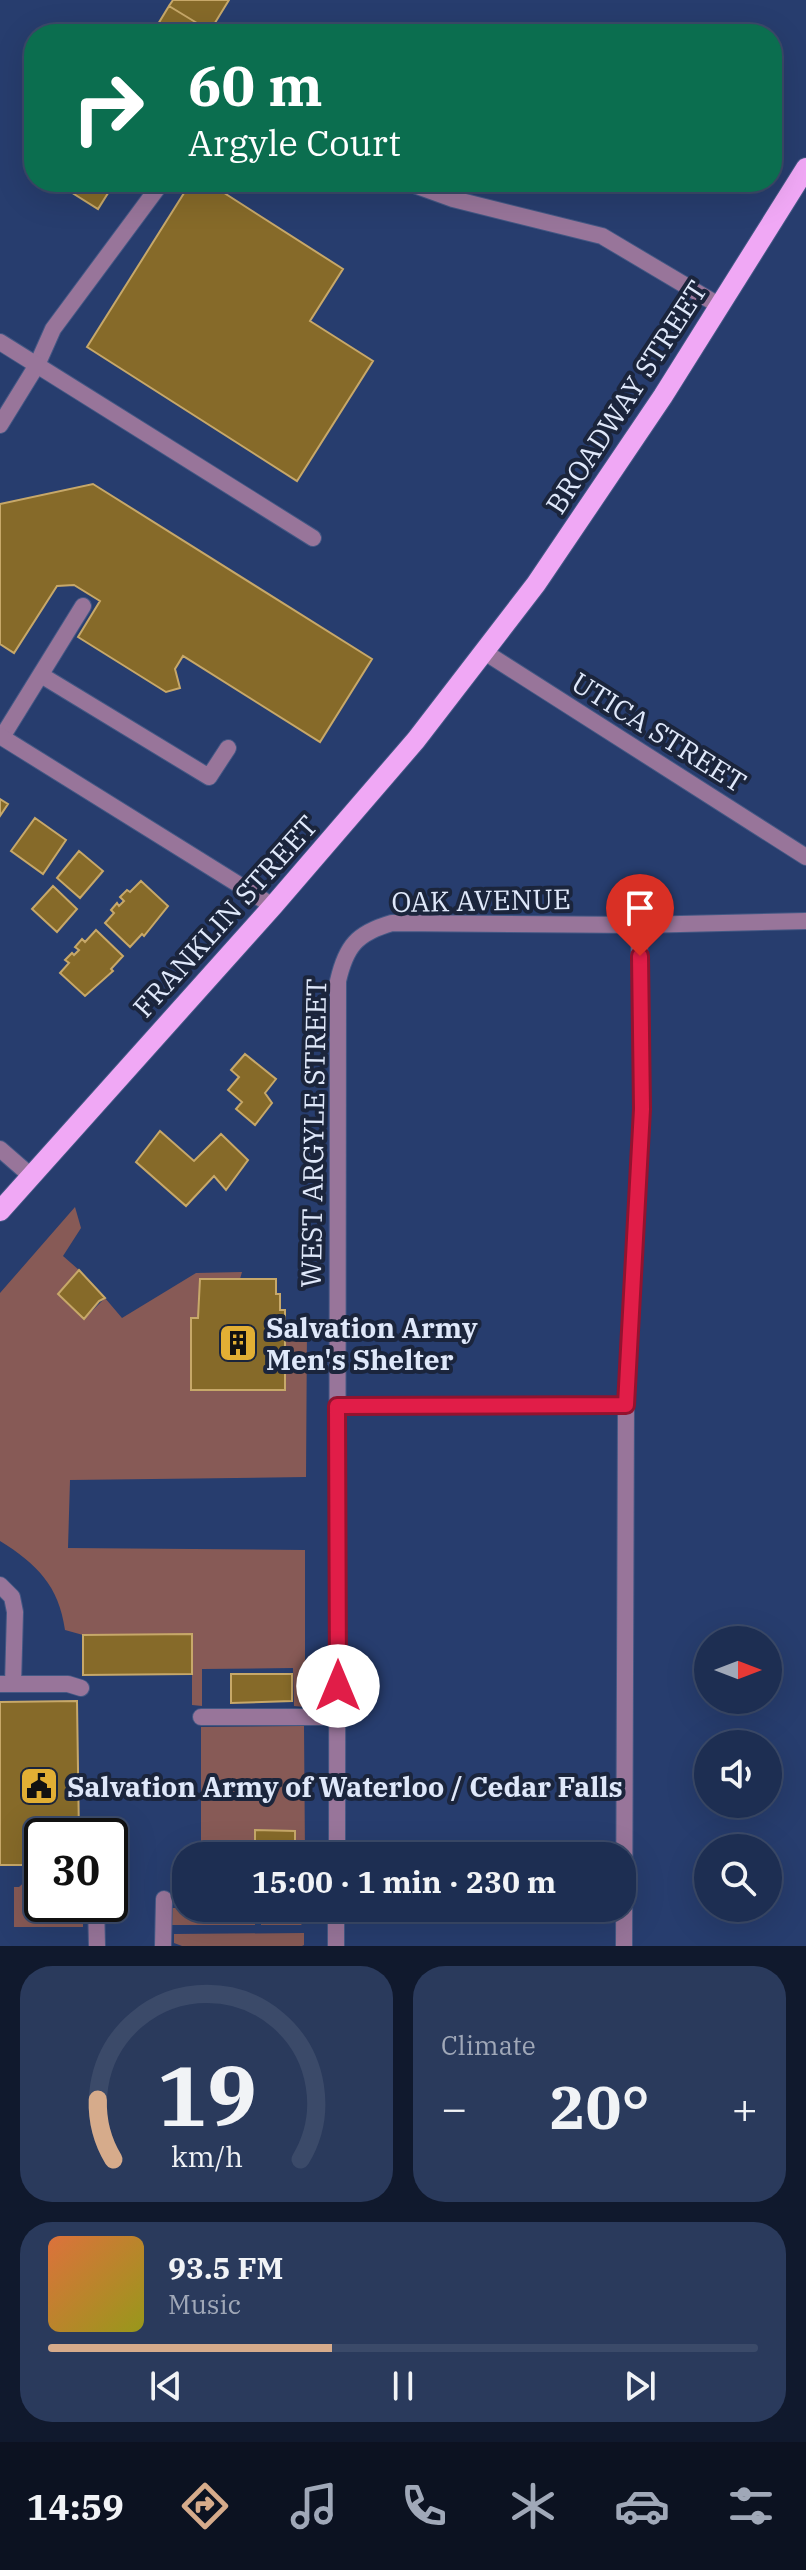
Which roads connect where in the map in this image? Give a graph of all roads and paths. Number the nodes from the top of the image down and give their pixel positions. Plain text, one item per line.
1 (806, 168) edge
2 (155, 192) edge
3 (434, 192) edge
4 (720, 306) junction
5 (0, 342) edge
6 (37, 365) junction
7 (0, 425) edge
8 (313, 538) dead end
9 (83, 606) dead end
10 (483, 651) junction
11 (41, 675) junction
12 (1, 736) edge
13 (228, 748) dead end
14 (806, 857) edge
15 (273, 906) junction
16 (806, 921) edge
17 (639, 925) junction
18 (354, 942) joint
19 (0, 1149) edge
20 (31, 1176) junction
21 (0, 1211) edge
22 (626, 1405) junction
23 (337, 1406) junction
24 (0, 1585) edge
25 (6, 1684) edge
26 (81, 1688) dead end
27 (201, 1717) dead end
28 (338, 1717) junction
29 (337, 1842) edge
30 (164, 1899) dead end
31 (96, 1922) edge
32 (336, 1922) edge
33 (97, 1946) edge
34 (163, 1946) edge
35 (336, 1946) edge
36 (624, 1946) edge

1 - 4 main road, BROADWAY STREET
2 - 6 street
3 - 4 street
4 - 10 main road, BROADWAY STREET
5 - 6 street
6 - 7 street
6 - 8 street
9 - 11 street
10 - 14 street, UTICA STREET
10 - 15 main road, FRANKLIN STREET
11 - 12 street
11 - 13 street
12 - 15 street
15 - 20 main road, FRANKLIN STREET
16 - 17 street, OAK AVENUE
17 - 18 street, OAK AVENUE
17 - 22 street
18 - 23 street, WEST ARGYLE STREET
19 - 20 street
20 - 21 main road, FRANKLIN STREET
22 - 23 street
22 - 36 street
23 - 28 street, WEST ARGYLE STREET
24 - 25 street
25 - 26 street
27 - 28 street
28 - 29 street, WEST ARGYLE STREET
30 - 34 street
31 - 33 street
32 - 35 street

